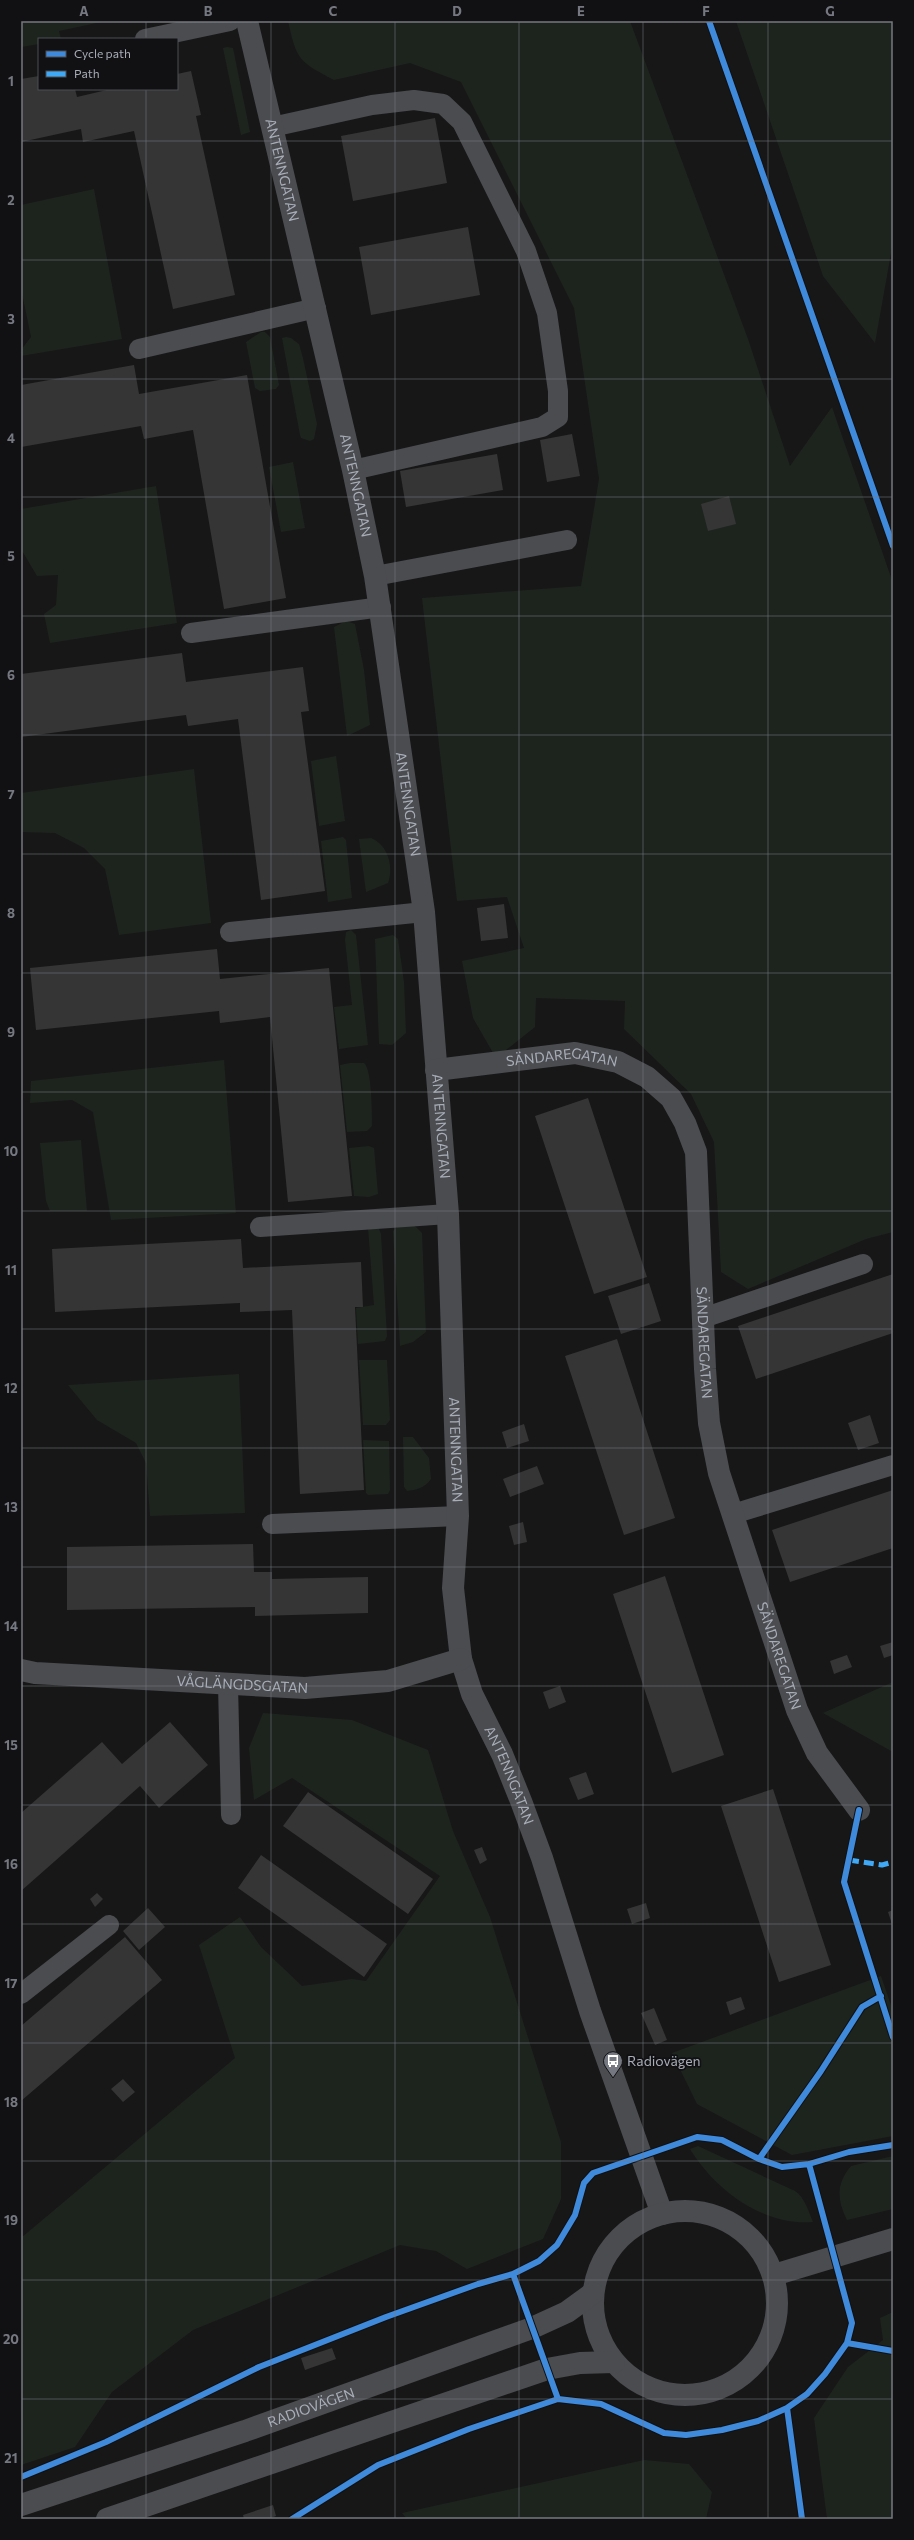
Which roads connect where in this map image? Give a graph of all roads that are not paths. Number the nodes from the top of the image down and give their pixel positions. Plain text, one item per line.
1 (230, 21) edge
2 (247, 21) edge
3 (150, 38) edge
4 (272, 127) junction
5 (316, 308) junction
6 (139, 349) dead end
7 (353, 470) junction
8 (567, 540) dead end
9 (375, 576) junction
10 (381, 606) junction
11 (191, 633) dead end
12 (424, 912) junction
13 (230, 932) dead end
14 (436, 1070) junction
15 (448, 1214) junction
16 (260, 1227) dead end
17 (863, 1264) dead end
18 (703, 1318) junction
19 (893, 1465) edge
20 (733, 1514) junction
21 (458, 1516) junction
22 (272, 1524) dead end
23 (461, 1659) junction
24 (21, 1670) edge
25 (228, 1684) junction
26 (859, 1810) dead end
27 (231, 1815) dead end
28 (109, 1925) dead end
29 (21, 1994) edge
30 (662, 2214) junction
31 (893, 2239) edge
32 (774, 2276) junction
33 (594, 2293) junction
34 (614, 2362) junction
35 (21, 2505) edge
36 (107, 2519) edge

1 - 3 lane
2 - 4 street, ANTENNGATAN
4 - 5 street, ANTENNGATAN
4 - 7 lane
5 - 6 lane
5 - 7 street, ANTENNGATAN
7 - 9 street, ANTENNGATAN
8 - 9 lane
9 - 10 street, ANTENNGATAN
10 - 11 lane
10 - 12 street, ANTENNGATAN
12 - 13 lane
12 - 14 street, ANTENNGATAN
14 - 15 street, ANTENNGATAN
14 - 18 street, SÄNDAREGATAN
15 - 16 lane
15 - 21 street, ANTENNGATAN
17 - 18 lane
18 - 20 street, SÄNDAREGATAN
19 - 20 lane
20 - 26 street, SÄNDAREGATAN
21 - 22 lane
21 - 23 street, ANTENNGATAN
23 - 25 street, VÅGLÄNGDSGATAN
23 - 30 street, ANTENNGATAN
24 - 25 street, VÅGLÄNGDSGATAN
25 - 27 lane
28 - 29 lane
30 - 32 street
30 - 33 street
31 - 32 street
32 - 34 street
33 - 34 street
33 - 35 street, RADIOVÄGEN
34 - 36 street

